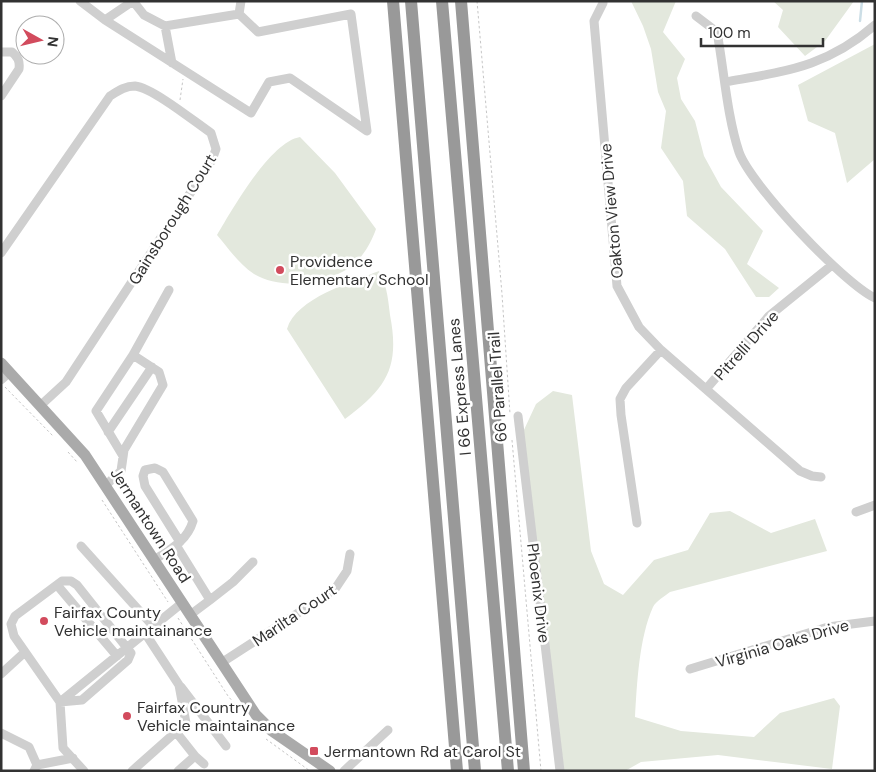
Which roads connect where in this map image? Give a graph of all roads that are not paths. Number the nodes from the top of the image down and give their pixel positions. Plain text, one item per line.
1 (80, 1) edge
2 (133, 1) edge
3 (242, 1) edge
4 (393, 1) edge
5 (411, 1) edge
6 (442, 1) edge
7 (461, 1) edge
8 (603, 3) dead end
9 (239, 14) junction
10 (696, 16) dead end
11 (105, 20) junction
12 (875, 25) edge
13 (166, 26) junction
14 (1, 52) edge
15 (172, 63) junction
16 (726, 82) junction
17 (1, 96) edge
18 (1, 253) edge
19 (832, 265) junction
20 (169, 290) dead end
21 (875, 298) edge
22 (661, 350) junction
23 (133, 355) junction
24 (1, 363) edge
25 (152, 367) junction
26 (4, 378) edge
27 (708, 388) junction
28 (41, 405) junction
29 (514, 415) road end
30 (108, 432) junction
31 (123, 456) junction
32 (821, 477) dead end
33 (106, 485) junction
34 (875, 505) edge
35 (856, 512) dead end
36 (637, 523) dead end
37 (178, 544) junction
38 (81, 546) dead end
39 (350, 554) dead end
40 (154, 560) junction
41 (252, 562) dead end
42 (58, 585) junction
43 (210, 600) junction
44 (178, 607) junction
45 (190, 615) junction
46 (875, 621) edge
47 (153, 626) junction
48 (145, 633) junction
49 (128, 647) junction
50 (25, 652) junction
51 (117, 656) junction
52 (221, 663) junction
53 (690, 669) dead end
54 (1, 674) edge
55 (95, 674) junction
56 (102, 682) junction
57 (179, 685) junction
58 (60, 702) junction
59 (388, 730) dead end
60 (176, 732) junction
61 (1, 733) edge
62 (226, 746) dead end
63 (195, 756) junction
64 (73, 758) junction
65 (204, 764) dead end
66 (35, 768) edge
67 (84, 771) edge
68 (132, 771) edge
69 (178, 771) edge
70 (330, 771) edge
71 (344, 771) edge
72 (457, 771) edge
73 (475, 771) edge
74 (508, 771) edge
75 (524, 771) edge
76 (560, 771) edge

1 - 11 street
2 - 11 street
2 - 13 street
3 - 9 street
4 - 72 highway
5 - 73 highway, I 66 Express Lanes
6 - 74 highway, I 66 Express Lanes
7 - 75 highway
8 - 22 street, Oakton View Drive
9 - 13 street
9 - 15 street
10 - 16 street
11 - 15 street
12 - 16 street
13 - 15 street
14 - 17 street
16 - 19 street
18 - 28 street, Gainsborough Court
19 - 21 street
19 - 27 street, Pitrelli Drive
20 - 23 street
22 - 27 street, Oakton View Drive
22 - 36 street
23 - 25 street
23 - 30 street
24 - 26 main road, Jermantown Road
25 - 30 street
25 - 31 street
26 - 28 main road, Jermantown Road
27 - 32 street, Oakton View Drive
28 - 33 main road, Jermantown Road
29 - 76 street, Phoenix Drive
30 - 31 street
31 - 33 street
33 - 40 main road, Jermantown Road
34 - 35 street
37 - 37 street
37 - 40 street
37 - 43 street
38 - 47 street
39 - 52 street, Marilta Court
40 - 44 main road, Jermantown Road
41 - 43 street
42 - 49 street
42 - 50 street
42 - 51 street
43 - 45 street
44 - 45 main road, Jermantown Road
44 - 47 street
45 - 52 main road, Jermantown Road
46 - 53 street, Virginia Oaks Drive
47 - 48 street
48 - 49 street
48 - 57 street
49 - 51 street
49 - 56 street
50 - 54 street
50 - 58 street
51 - 55 street
52 - 70 main road, Jermantown Road
55 - 56 street
55 - 58 street
56 - 58 street
57 - 60 street
57 - 62 street
58 - 64 street
59 - 71 street
60 - 63 street
60 - 68 street
61 - 66 street
63 - 65 street
63 - 69 street
64 - 66 street
64 - 67 street

